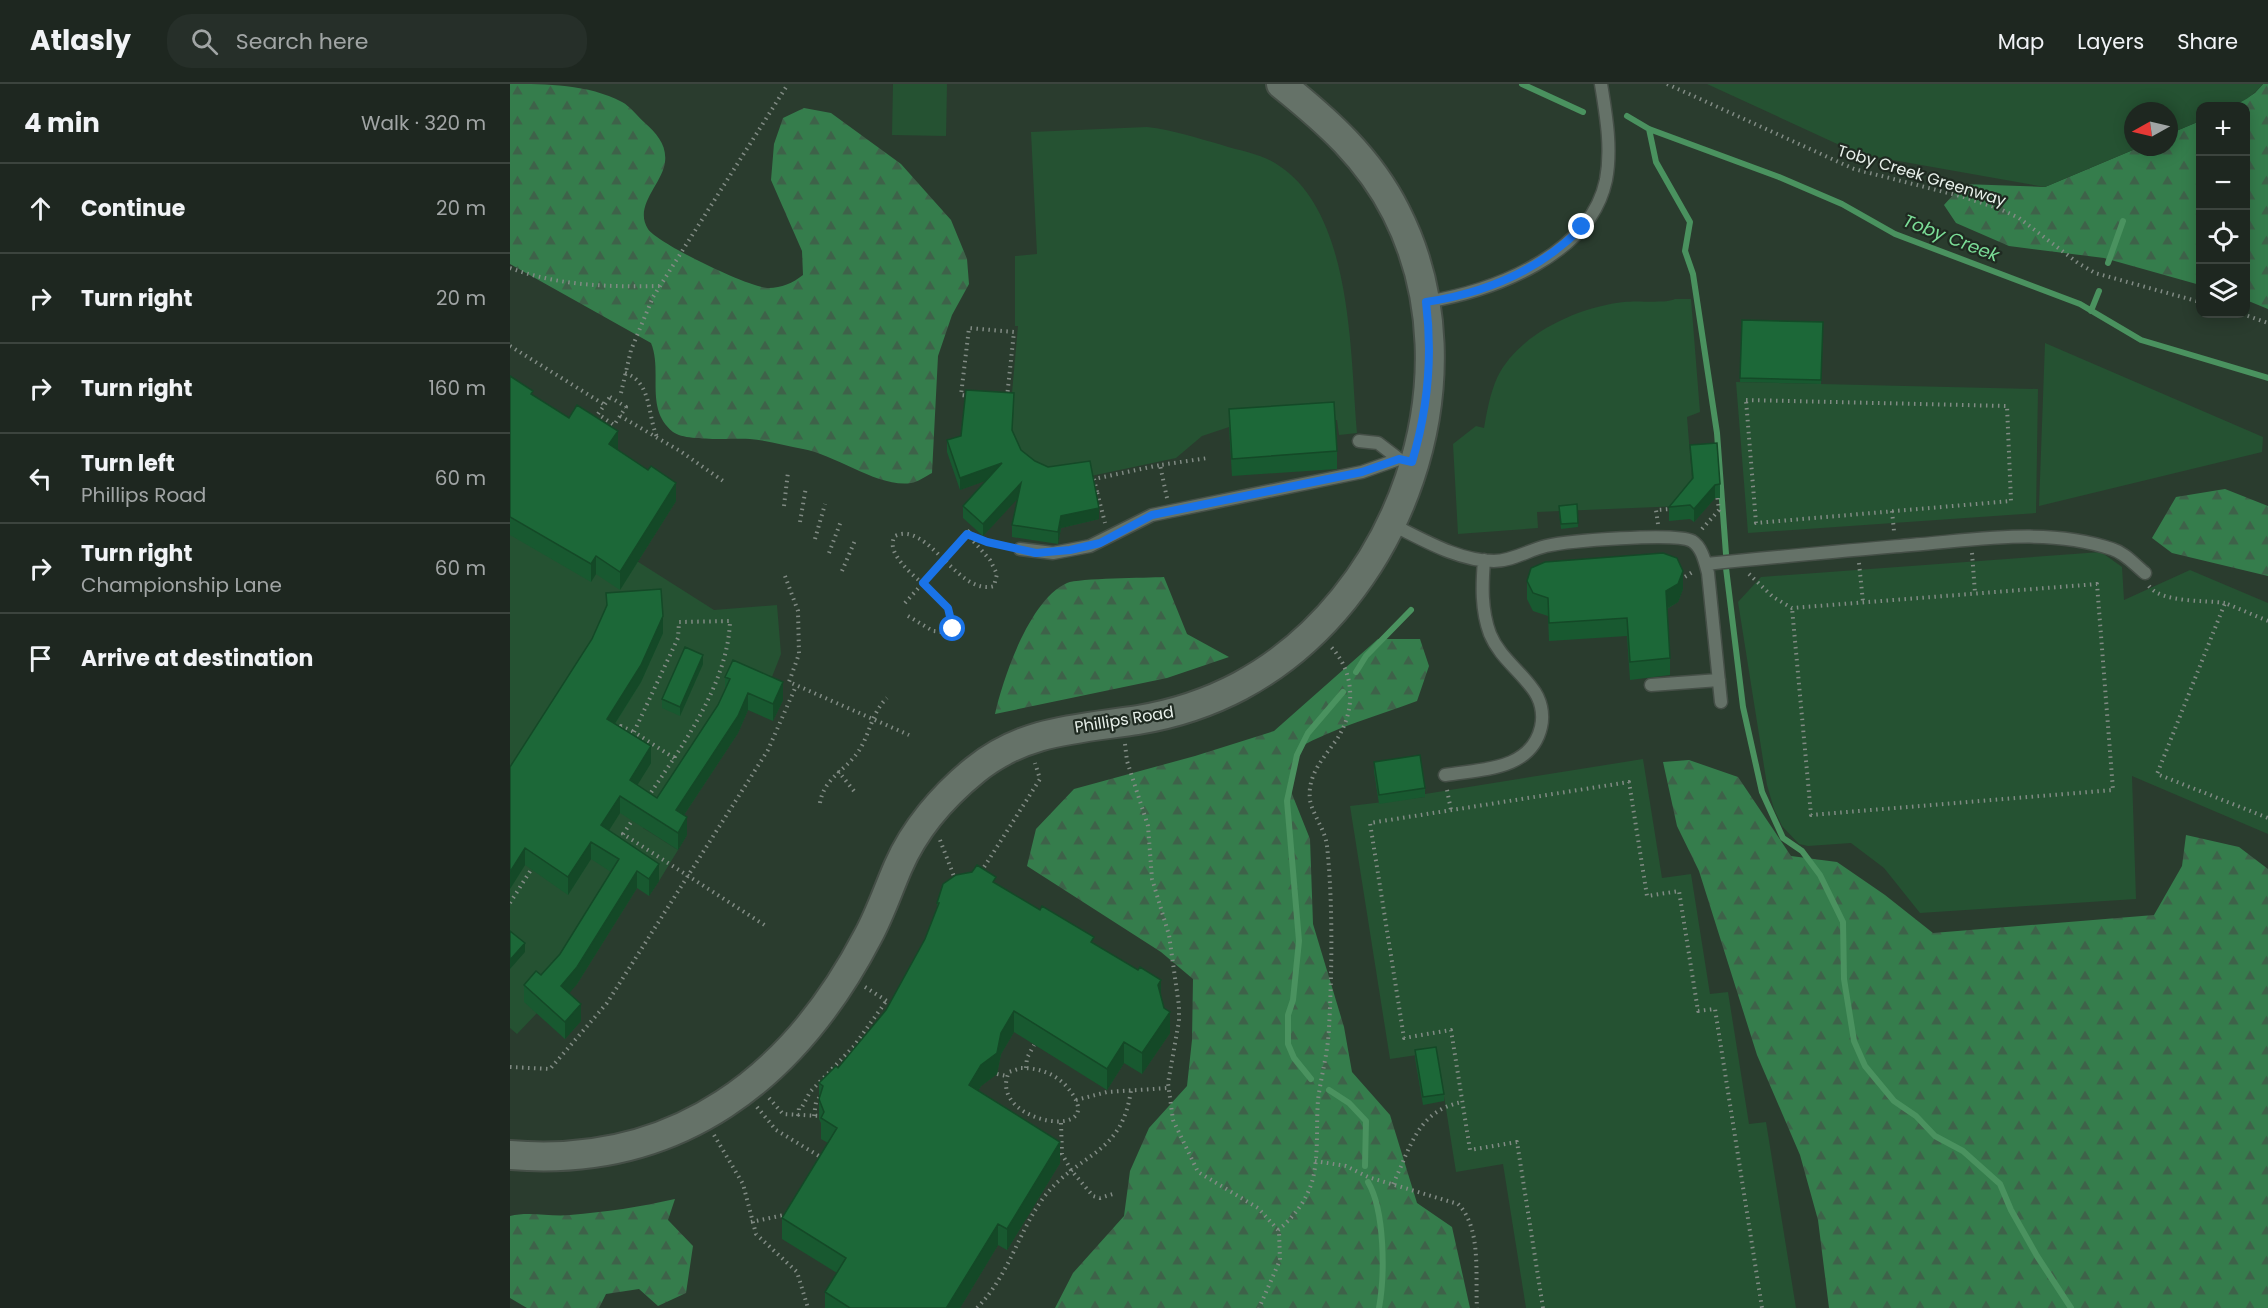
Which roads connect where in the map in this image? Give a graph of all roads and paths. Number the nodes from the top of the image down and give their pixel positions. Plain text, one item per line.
1 (788, 84) edge
2 (1281, 84) edge
3 (1601, 84) edge
4 (1667, 84) edge
5 (510, 268) edge
6 (660, 286) junction
7 (2196, 301) edge
8 (1426, 302) junction
9 (2250, 317) edge
10 (2268, 323) edge
11 (510, 346) edge
12 (625, 373) junction
13 (621, 393) dead end
14 (972, 396) edge
15 (1000, 399) edge
16 (605, 405) junction
17 (620, 416) junction
18 (606, 419) junction
19 (601, 427) edge
20 (657, 438) junction
21 (1359, 441) dead end
22 (1208, 458) dead end
23 (1406, 461) junction
24 (1160, 465) junction
25 (788, 472) dead end
26 (726, 483) dead end
27 (806, 487) dead end
28 (1717, 490) edge
29 (1097, 492) junction
30 (1088, 494) edge
31 (825, 504) dead end
32 (784, 506) dead end
33 (1682, 508) edge
34 (1170, 510) junction
35 (841, 521) dead end
36 (800, 522) dead end
37 (1756, 523) joint
38 (1391, 524) junction
39 (1658, 525) dead end
40 (973, 527) edge
41 (1701, 530) dead end
42 (967, 534) junction
43 (815, 538) dead end
44 (856, 538) dead end
45 (1108, 539) junction
46 (1971, 540) junction
47 (1020, 549) joint
48 (1858, 550) junction
49 (829, 553) dead end
50 (944, 560) junction
51 (1484, 560) junction
52 (1706, 564) junction
53 (842, 571) dead end
54 (2145, 573) joint
55 (785, 576) dead end
56 (1757, 581) dead end
57 (923, 583) junction
58 (1975, 593) junction
59 (1863, 602) junction
60 (905, 603) dead end
61 (2225, 603) junction
62 (1792, 608) junction
63 (908, 616) dead end
64 (2268, 621) edge
65 (1331, 647) dead end
66 (1719, 680) junction
67 (1651, 685) dead end
68 (796, 686) junction
69 (887, 698) dead end
70 (1721, 702) dead end
71 (872, 719) junction
72 (634, 732) junction
73 (909, 735) dead end
74 (615, 736) edge
75 (1125, 743) dead end
76 (674, 758) junction
77 (1034, 760) dead end
78 (838, 771) junction
79 (1445, 775) dead end
80 (855, 791) dead end
81 (820, 804) dead end
82 (642, 806) edge
83 (636, 815) edge
84 (2268, 818) edge
85 (938, 837) dead end
86 (540, 856) edge
87 (688, 876) junction
88 (962, 877) edge
89 (955, 879) junction
90 (977, 879) edge
91 (949, 883) edge
92 (510, 903) edge
93 (766, 926) dead end
94 (862, 985) dead end
95 (887, 1000) junction
96 (895, 1006) edge
97 (1034, 1045) edge
98 (510, 1067) edge
99 (1026, 1068) junction
100 (997, 1074) edge
101 (1007, 1076) junction
102 (1168, 1088) junction
103 (826, 1090) edge
104 (1131, 1090) junction
105 (769, 1098) dead end
106 (1076, 1100) junction
107 (1462, 1102) junction
108 (757, 1106) dead end
109 (798, 1116) junction
110 (814, 1116) junction
111 (820, 1116) edge
112 (1037, 1118) junction
113 (1061, 1123) junction
114 (1032, 1125) edge
115 (713, 1134) dead end
116 (510, 1155) edge
117 (1315, 1161) junction
118 (821, 1169) edge
119 (1071, 1170) junction
120 (1393, 1184) junction
121 (1113, 1194) dead end
122 (795, 1213) edge
123 (751, 1222) junction
124 (1278, 1230) junction
125 (808, 1308) edge
126 (977, 1308) edge
127 (1259, 1308) edge
128 (1477, 1308) edge
129 (1543, 1308) edge
130 (1762, 1308) edge

1 - 6 path
2 - 8 street, Phillips Road
3 - 8 lane
4 - 7 path, Toby Creek Greenway
5 - 6 path
6 - 12 path
8 - 23 street, Phillips Road
9 - 10 path
11 - 16 path
12 - 13 path
12 - 20 path
14 - 15 path
16 - 17 path
16 - 18 path
17 - 18 path
17 - 20 path
18 - 19 path
20 - 26 path
21 - 23 lane
22 - 24 path
23 - 34 lane
23 - 38 street, Phillips Road
24 - 29 path
24 - 34 path
25 - 32 path
27 - 36 path
28 - 41 path
29 - 30 path
29 - 45 path
31 - 43 path
33 - 39 path
34 - 45 lane
35 - 49 path
37 - 37 path
38 - 51 lane
38 - 116 street, Phillips Road
40 - 42 path
42 - 47 path
42 - 50 path
42 - 50 path
44 - 53 path
45 - 47 lane
46 - 48 lane
46 - 54 lane
46 - 58 path
48 - 52 lane
48 - 59 path
50 - 57 path
50 - 57 path
51 - 52 lane
51 - 79 lane
52 - 66 lane
54 - 61 path
55 - 68 path
56 - 62 path
57 - 60 path
57 - 63 path
58 - 59 path
58 - 62 path
59 - 62 path
61 - 64 path
61 - 84 path
65 - 117 path
66 - 67 lane
66 - 70 lane
68 - 71 path
68 - 87 path
69 - 71 path
71 - 73 path
71 - 78 path
72 - 74 path
72 - 76 path
72 - 76 path
75 - 102 path
76 - 82 path
77 - 90 path
78 - 80 path
78 - 81 path
83 - 87 path
85 - 89 path
86 - 92 path
87 - 93 path
87 - 98 path
88 - 89 path
89 - 91 path
94 - 95 path
95 - 96 path
95 - 109 path
97 - 99 path
99 - 101 path
99 - 106 path
100 - 101 path
101 - 112 path
102 - 104 path
102 - 124 path
103 - 110 path
104 - 106 path
104 - 119 path
105 - 109 path
106 - 113 path
107 - 120 path
107 - 129 path
107 - 130 path
108 - 118 path
109 - 110 path
110 - 111 path
112 - 113 path
112 - 114 path
113 - 119 path
115 - 123 path
117 - 120 path
117 - 124 path
119 - 121 path
119 - 126 path
120 - 128 path
122 - 123 path
123 - 125 path
124 - 127 path

